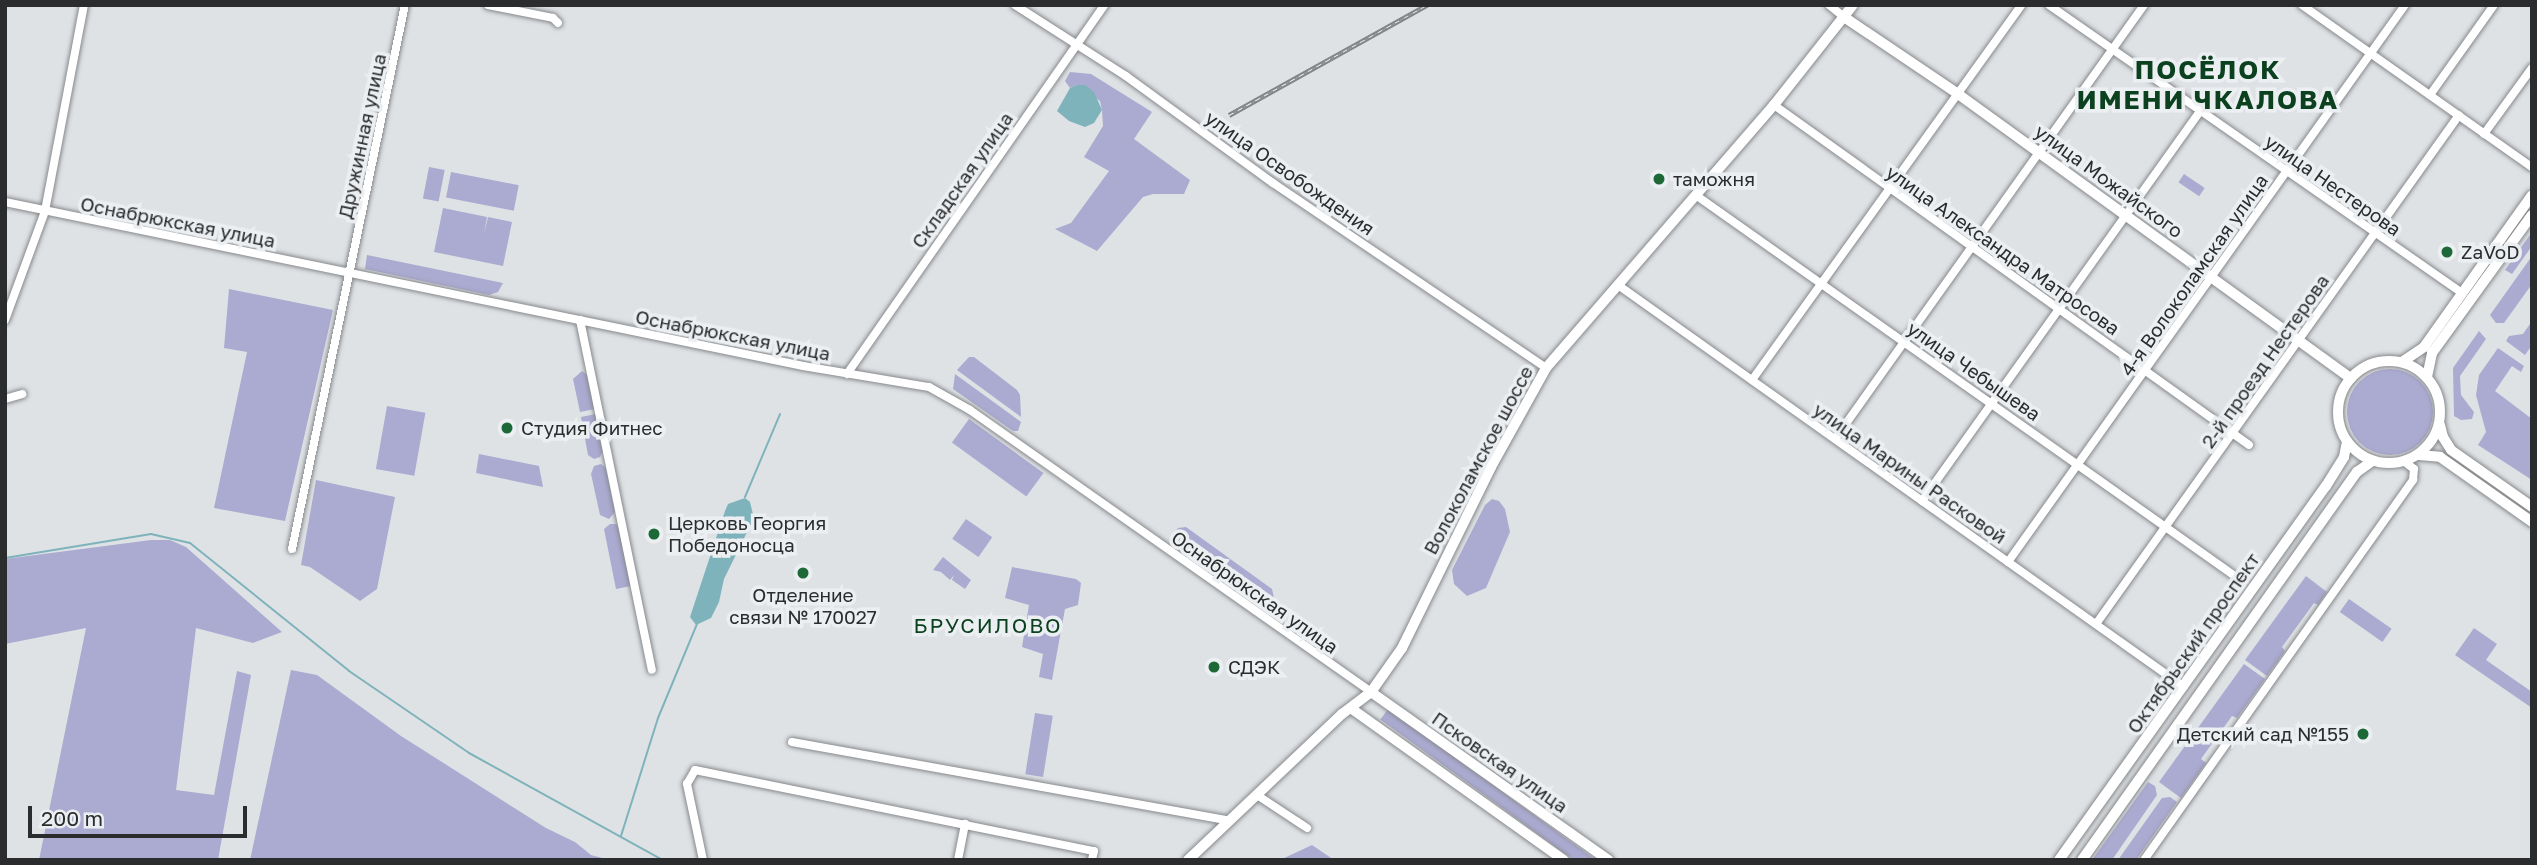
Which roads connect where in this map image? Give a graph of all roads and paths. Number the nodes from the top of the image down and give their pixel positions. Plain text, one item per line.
1 (84, 5) edge
2 (405, 5) edge
3 (488, 5) edge
4 (1016, 5) edge
5 (1104, 5) edge
6 (1829, 5) edge
7 (1853, 5) edge
8 (2021, 5) edge
9 (2049, 5) edge
10 (2144, 5) edge
11 (2302, 5) edge
12 (2405, 5) edge
13 (2494, 5) edge
14 (2314, 8) edge
15 (1844, 18) junction
16 (558, 23) dead end
17 (1075, 46) junction
18 (2113, 50) junction
19 (2371, 53) junction
20 (2532, 68) edge
21 (1958, 94) junction
22 (2430, 95) junction
23 (1774, 105) junction
24 (2199, 112) junction
25 (2459, 115) junction
26 (2484, 134) junction
27 (2040, 154) junction
28 (2532, 167) edge
29 (2287, 170) junction
30 (1890, 189) junction
31 (2532, 195) edge
32 (1697, 196) junction
33 (5, 202) edge
34 (45, 211) junction
35 (2126, 215) junction
36 (2532, 215) edge
37 (2374, 233) junction
38 (1972, 248) junction
39 (350, 273) junction
40 (2212, 277) junction
41 (1823, 282) junction
42 (1618, 285) junction
43 (2462, 293) junction
44 (2060, 310) junction
45 (5, 320) edge
46 (580, 320) junction
47 (2300, 340) junction
48 (1905, 342) junction
49 (2402, 362) junction
50 (1546, 368) junction
51 (2145, 371) junction
52 (847, 374) junction
53 (2427, 377) junction
54 (2351, 378) junction
55 (1752, 380) junction
56 (22, 394) dead end
57 (5, 399) edge
58 (1992, 403) junction
59 (2441, 421) junction
60 (2232, 434) junction
61 (1835, 439) junction
62 (2347, 442) junction
63 (2249, 445) dead end
64 (2419, 455) junction
65 (2372, 461) junction
66 (2404, 461) junction
67 (2079, 465) junction
68 (1922, 500) junction
69 (2532, 507) edge
70 (2532, 522) edge
71 (2166, 528) junction
72 (292, 550) dead end
73 (2008, 562) junction
74 (2232, 574) dead end
75 (2096, 624) junction
76 (652, 670) dead end
77 (2184, 687) junction
78 (1371, 692) junction
79 (1352, 709) junction
80 (792, 742) dead end
81 (1257, 795) junction
82 (1230, 821) junction
83 (965, 824) junction
84 (1307, 828) dead end
85 (1093, 855) edge
86 (703, 860) edge
87 (958, 860) edge
88 (1188, 860) edge
89 (1564, 860) edge
90 (1608, 860) edge
91 (2059, 860) edge
92 (2081, 860) edge
93 (2144, 860) edge

1 - 34 street
2 - 39 street, Дружинная улица
3 - 16 street
4 - 17 street, улица Освобождения
5 - 17 street, Складская улица
6 - 15 street
7 - 15 main road, Волоколамское шоссе
8 - 21 street
9 - 18 street, улица Нестерова
10 - 18 street
11 - 14 street
12 - 19 street, 4-я Волоколамская улица
13 - 22 street
14 - 19 street
15 - 21 main road, улица Можайского
15 - 23 main road, Волоколамское шоссе
17 - 50 street, улица Освобождения
17 - 52 street, Складская улица
18 - 24 street, улица Нестерова
18 - 27 street
19 - 22 street
19 - 29 street, 4-я Волоколамская улица
20 - 26 street
21 - 27 main road, улица Можайского
21 - 30 street
22 - 25 street
23 - 30 street, улица Александра Матросова
23 - 32 main road, Волоколамское шоссе
24 - 29 street, улица Нестерова
24 - 35 street
25 - 26 street
25 - 37 street, 2-й проезд Нестерова
26 - 28 street
27 - 35 main road, улица Можайского
27 - 38 street
29 - 37 street, улица Нестерова
29 - 40 street, 4-я Волоколамская улица
30 - 38 street, улица Александра Матросова
30 - 41 street
31 - 43 main road
32 - 41 street, улица Чебышева
32 - 42 main road, Волоколамское шоссе
33 - 34 street, Оснабрюкская улица
34 - 39 street, Оснабрюкская улица
34 - 45 street
35 - 40 main road, улица Можайского
35 - 44 street
36 - 53 main road
37 - 43 street, улица Нестерова
37 - 47 street, 2-й проезд Нестерова
38 - 44 street, улица Александра Матросова
38 - 48 street
39 - 46 street, Оснабрюкская улица
39 - 72 street, Дружинная улица
40 - 47 main road, улица Можайского
40 - 51 street, 4-я Волоколамская улица
41 - 48 street, улица Чебышева
41 - 55 street
42 - 50 main road, Волоколамское шоссе
42 - 55 street, улица Марины Расковой
43 - 49 main road
44 - 51 street, улица Александра Матросова
44 - 58 street
46 - 52 street, Оснабрюкская улица
46 - 76 street
47 - 54 main road, улица Можайского
47 - 60 street, 2-й проезд Нестерова
48 - 58 street, улица Чебышева
48 - 61 street
49 - 53 main road
49 - 54 main road
50 - 78 main road, Волоколамское шоссе
51 - 60 street, улица Александра Матросова
51 - 67 street, 4-я Волоколамская улица
52 - 78 street, Оснабрюкская улица
53 - 59 main road
54 - 62 main road
55 - 61 street, улица Марины Расковой
56 - 57 street
58 - 67 street, улица Чебышева
58 - 68 street
59 - 64 main road
59 - 69 main road
60 - 63 street, улица Александра Матросова
60 - 71 street, 2-й проезд Нестерова
61 - 68 street, улица Марины Расковой
62 - 65 main road
62 - 77 main road, Октябрьский проспект
64 - 66 main road
64 - 70 main road
65 - 66 main road
65 - 92 main road, Октябрьский проспект
66 - 93 street
67 - 71 street, улица Чебышева
67 - 73 street, 4-я Волоколамская улица
68 - 73 street, улица Марины Расковой
71 - 74 street, улица Чебышева
71 - 75 street, 2-й проезд Нестерова
73 - 75 street, улица Марины Расковой
75 - 77 street, улица Марины Расковой
77 - 91 main road, Октябрьский проспект
78 - 79 main road, Волоколамское шоссе
78 - 90 main road, Псковская улица
79 - 81 main road, Волоколамское шоссе
79 - 89 main road
80 - 82 street
81 - 82 main road, Волоколамское шоссе
81 - 84 street
82 - 88 main road, Волоколамское шоссе
83 - 85 street
83 - 86 street
83 - 87 street

